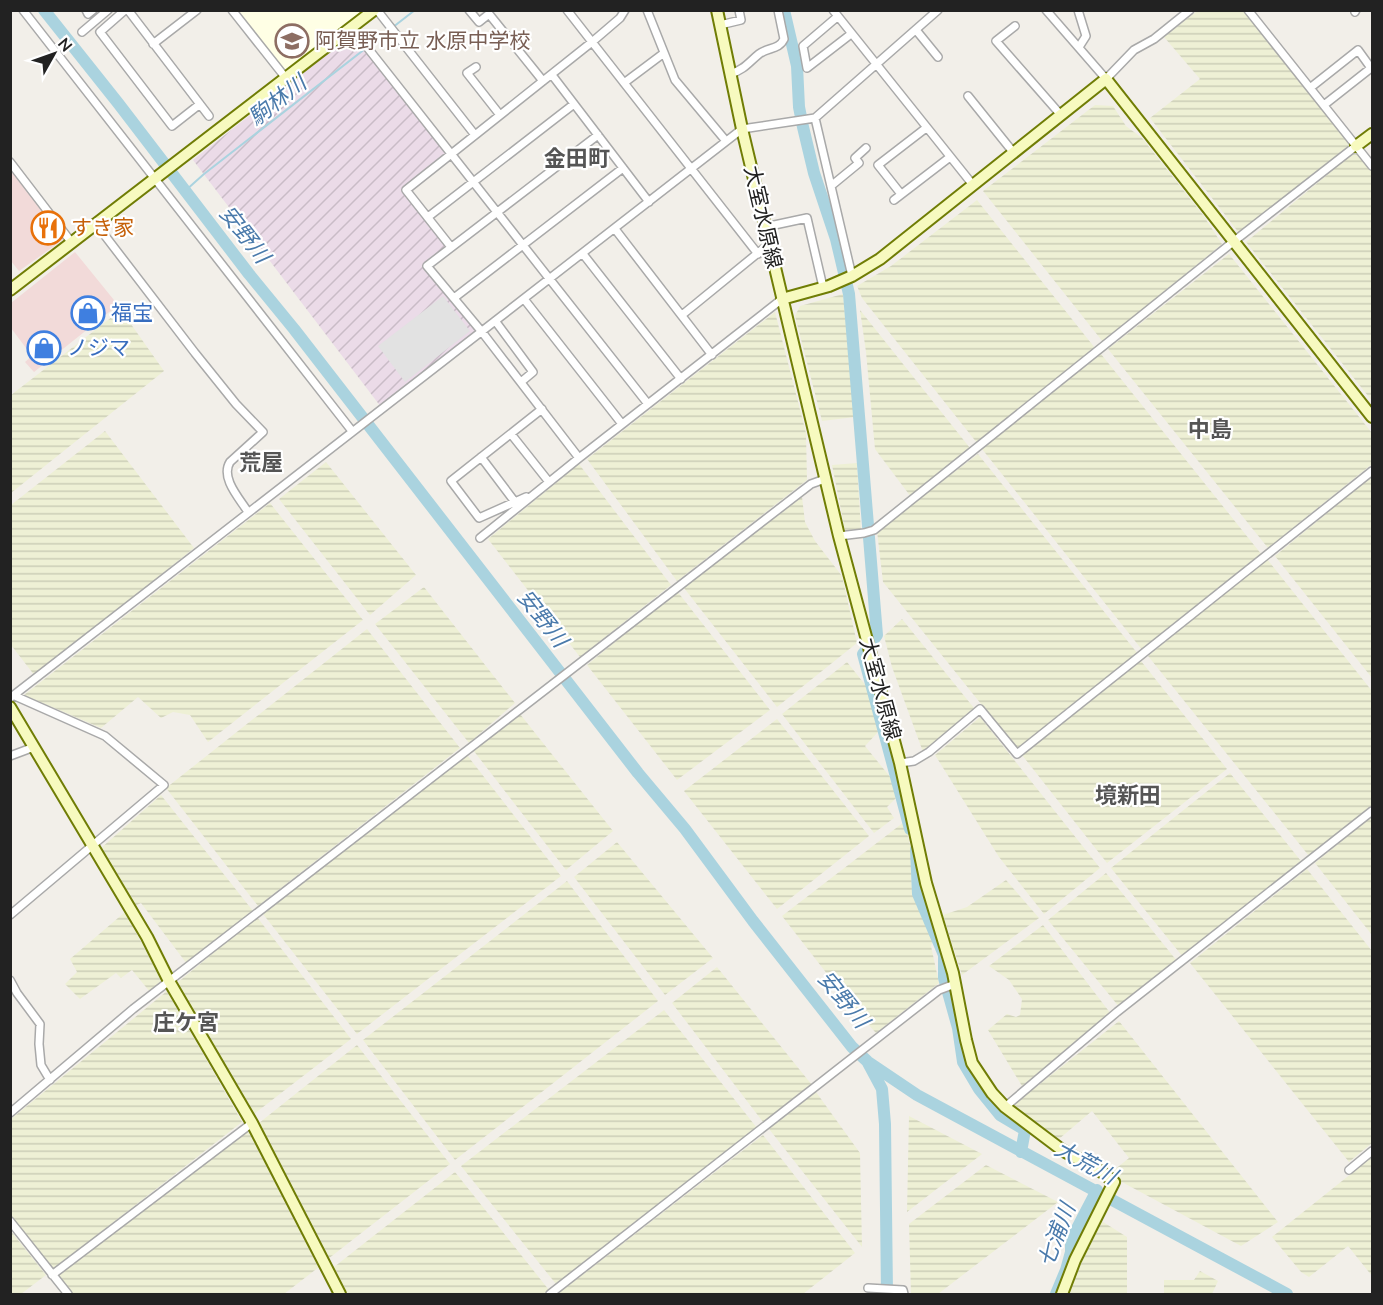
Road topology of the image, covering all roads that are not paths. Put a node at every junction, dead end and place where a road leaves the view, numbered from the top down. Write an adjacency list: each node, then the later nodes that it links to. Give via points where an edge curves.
1 (23, 10): 65 (street)
2 (86, 10): 3 (street, via 88,14)
3 (93, 10)
4 (108, 10): 26 (street)
5 (126, 10): 29 (street); 43 (street, via 100,32 172,126)
6 (197, 10): 29 (street)
7 (232, 10): 37 (street)
8 (376, 10): 24 (main road); 53 (street)
9 (469, 10): 39 (street, via 478,22 489,14)
10 (567, 10): 28 (street)
11 (625, 10): 28 (street)
12 (647, 10): 31 (street)
13 (717, 10): 22 (main road, 大室水原線)
14 (739, 10): 22 (street, via 741,20)
15 (778, 10): 35 (street, via 783,43 761,52 746,67)
16 (938, 10): 25 (street)
17 (1046, 10): 30 (street)
18 (1078, 10): 30 (street, via 1086,36)
19 (1190, 10): 38 (street, via 1134,50)
20 (1248, 10): 41 (street)
21 (835, 14): 27 (street); 27 (street, via 803,46 807,68)
22 (720, 25): 35 (main road, 大室水原線)
23 (1015, 26): 46 (street, via 996,40)
24 (352, 28): 37 (main road); 59 (street)
25 (916, 30): 32 (street); 33 (street)
26 (82, 32)
27 (851, 34): 33 (street)
28 (592, 42): 36 (street); 40 (street)
29 (153, 44): 43 (street)
30 (1079, 47): 38 (street)
31 (664, 53): 40 (street); 55 (street, via 675,80)
32 (938, 57)
33 (875, 65): 49 (street); 50 (street)
34 (476, 66): 47 (street, via 467,72)
35 (730, 74): 51 (main road, 大室水原線)
36 (552, 75): 39 (street); 44 (street)
37 (285, 77): 65 (main road)
38 (1106, 79): 46 (main road); 78 (main road)
39 (543, 81): 47 (street)
40 (624, 83): 64 (street)
41 (1310, 88): 45 (street); 45 (street, via 1358,50 1371,68)
42 (968, 96): 58 (street)
43 (200, 104): 48 (street)
44 (574, 104): 54 (street); 66 (street)
45 (1324, 105): 56 (street)
46 (1060, 114): 58 (main road)
47 (500, 115): 53 (street)
48 (209, 116)
49 (815, 118): 51 (street); 68 (street)
50 (926, 128): 60 (street); 69 (street, via 878,165)
51 (742, 129): 55 (street); 75 (main road, 大室水原線)
52 (1372, 134): 56 (main road)
53 (475, 135): 59 (street)
54 (598, 135): 63 (street); 72 (street)
55 (726, 141): 64 (street)
56 (1356, 146): 62 (street); 78 (street)
57 (866, 148): 68 (street, via 855,158 859,163)
58 (1014, 152): 67 (main road)
59 (451, 154): 66 (street); 73 (street, via 406,190)
60 (950, 157): 67 (street); 69 (street)
61 (10, 162): 77 (street)
62 (1372, 166)
63 (623, 168): 71 (street); 80 (street)
64 (691, 169): 71 (street); 83 (street)
65 (154, 178): 74 (main road); 101 (street)
66 (473, 182): 72 (street); 73 (street)
67 (973, 185): 84 (main road, via 880,259)
68 (831, 186): 84 (street)
69 (902, 194): 70 (street)
70 (894, 200)
71 (649, 202): 76 (street)
72 (498, 213): 80 (street); 81 (street)
73 (428, 217): 81 (street)
74 (96, 224): 77 (main road); 110 (street, via 195,353 263,432 227,467 231,487)
75 (765, 227): 79 (main road, 大室水原線); 86 (street, via 807,218)
76 (615, 229): 82 (street); 91 (street)
77 (72, 243): 87 (main road)
78 (1233, 243): 99 (main road); 111 (street, via 874,530)
79 (769, 244): 83 (street); 90 (main road, 大室水原線)
80 (523, 245): 85 (street); 88 (street)
81 (451, 247): 88 (street, via 427,266)
82 (582, 254): 85 (street); 95 (street)
83 (758, 254): 91 (street)
84 (852, 276): 86 (main road)
85 (550, 279): 89 (street); 97 (street)
86 (823, 287): 90 (main road)
87 (10, 290)
88 (454, 298): 93 (street)
89 (524, 299): 92 (street); 100 (street)
90 (782, 299): 94 (street); 106 (main road, 大室水原線)
91 (682, 315): 94 (street)
92 (496, 322): 93 (street); 96 (street, via 533,372)
93 (482, 332): 96 (street); 101 (street)
94 (712, 354): 95 (street)
95 (681, 379): 97 (street)
96 (521, 382): 98 (street)
97 (648, 404): 100 (street)
98 (542, 409): 102 (street); 104 (street)
99 (1372, 417)
100 (622, 424): 104 (street)
101 (353, 430): 110 (street)
102 (511, 434): 103 (street); 107 (street)
103 (481, 458): 109 (street); 109 (street, via 451,481 465,500 479,518)
104 (579, 458): 107 (street)
105 (1372, 471): 117 (street, via 1017,754 980,710 929,752 914,761)
106 (825, 479): 111 (main road, 大室水原線); 122 (street, via 811,484)
107 (549, 482): 108 (street)
108 (535, 493): 109 (street); 112 (street)
109 (515, 502)
110 (248, 512): 113 (street)
111 (838, 536): 117 (main road, 大室水原線)
112 (480, 538)
113 (13, 697): 119 (street, via 105,736 165,785)
114 (10, 706): 115 (main road)
115 (34, 747): 116 (street); 119 (main road)
116 (10, 756)
117 (900, 763): 123 (main road, 大室水原線)
118 (1372, 811): 125 (street, via 1118,1012)
119 (93, 847): 120 (street); 122 (main road)
120 (10, 915)
121 (10, 980): 124 (street, via 40,1024 41,1065)
122 (169, 981): 124 (street); 127 (main road)
123 (953, 984): 125 (main road, 大室水原線, via 972,1063); 136 (street, via 870,1043)
124 (50, 1080): 126 (street)
125 (1005, 1107): 137 (main road, 大室水原線, via 1062,1150 1114,1182)
126 (10, 1113)
127 (252, 1123): 131 (street); 135 (main road)
128 (1372, 1151): 129 (street)
129 (1348, 1170)
130 (10, 1221): 131 (street)
131 (52, 1275): 134 (street)
132 (871, 1288): 133 (street)
133 (901, 1292)
134 (68, 1294)
135 (340, 1294)
136 (550, 1294)
137 (1062, 1294)

